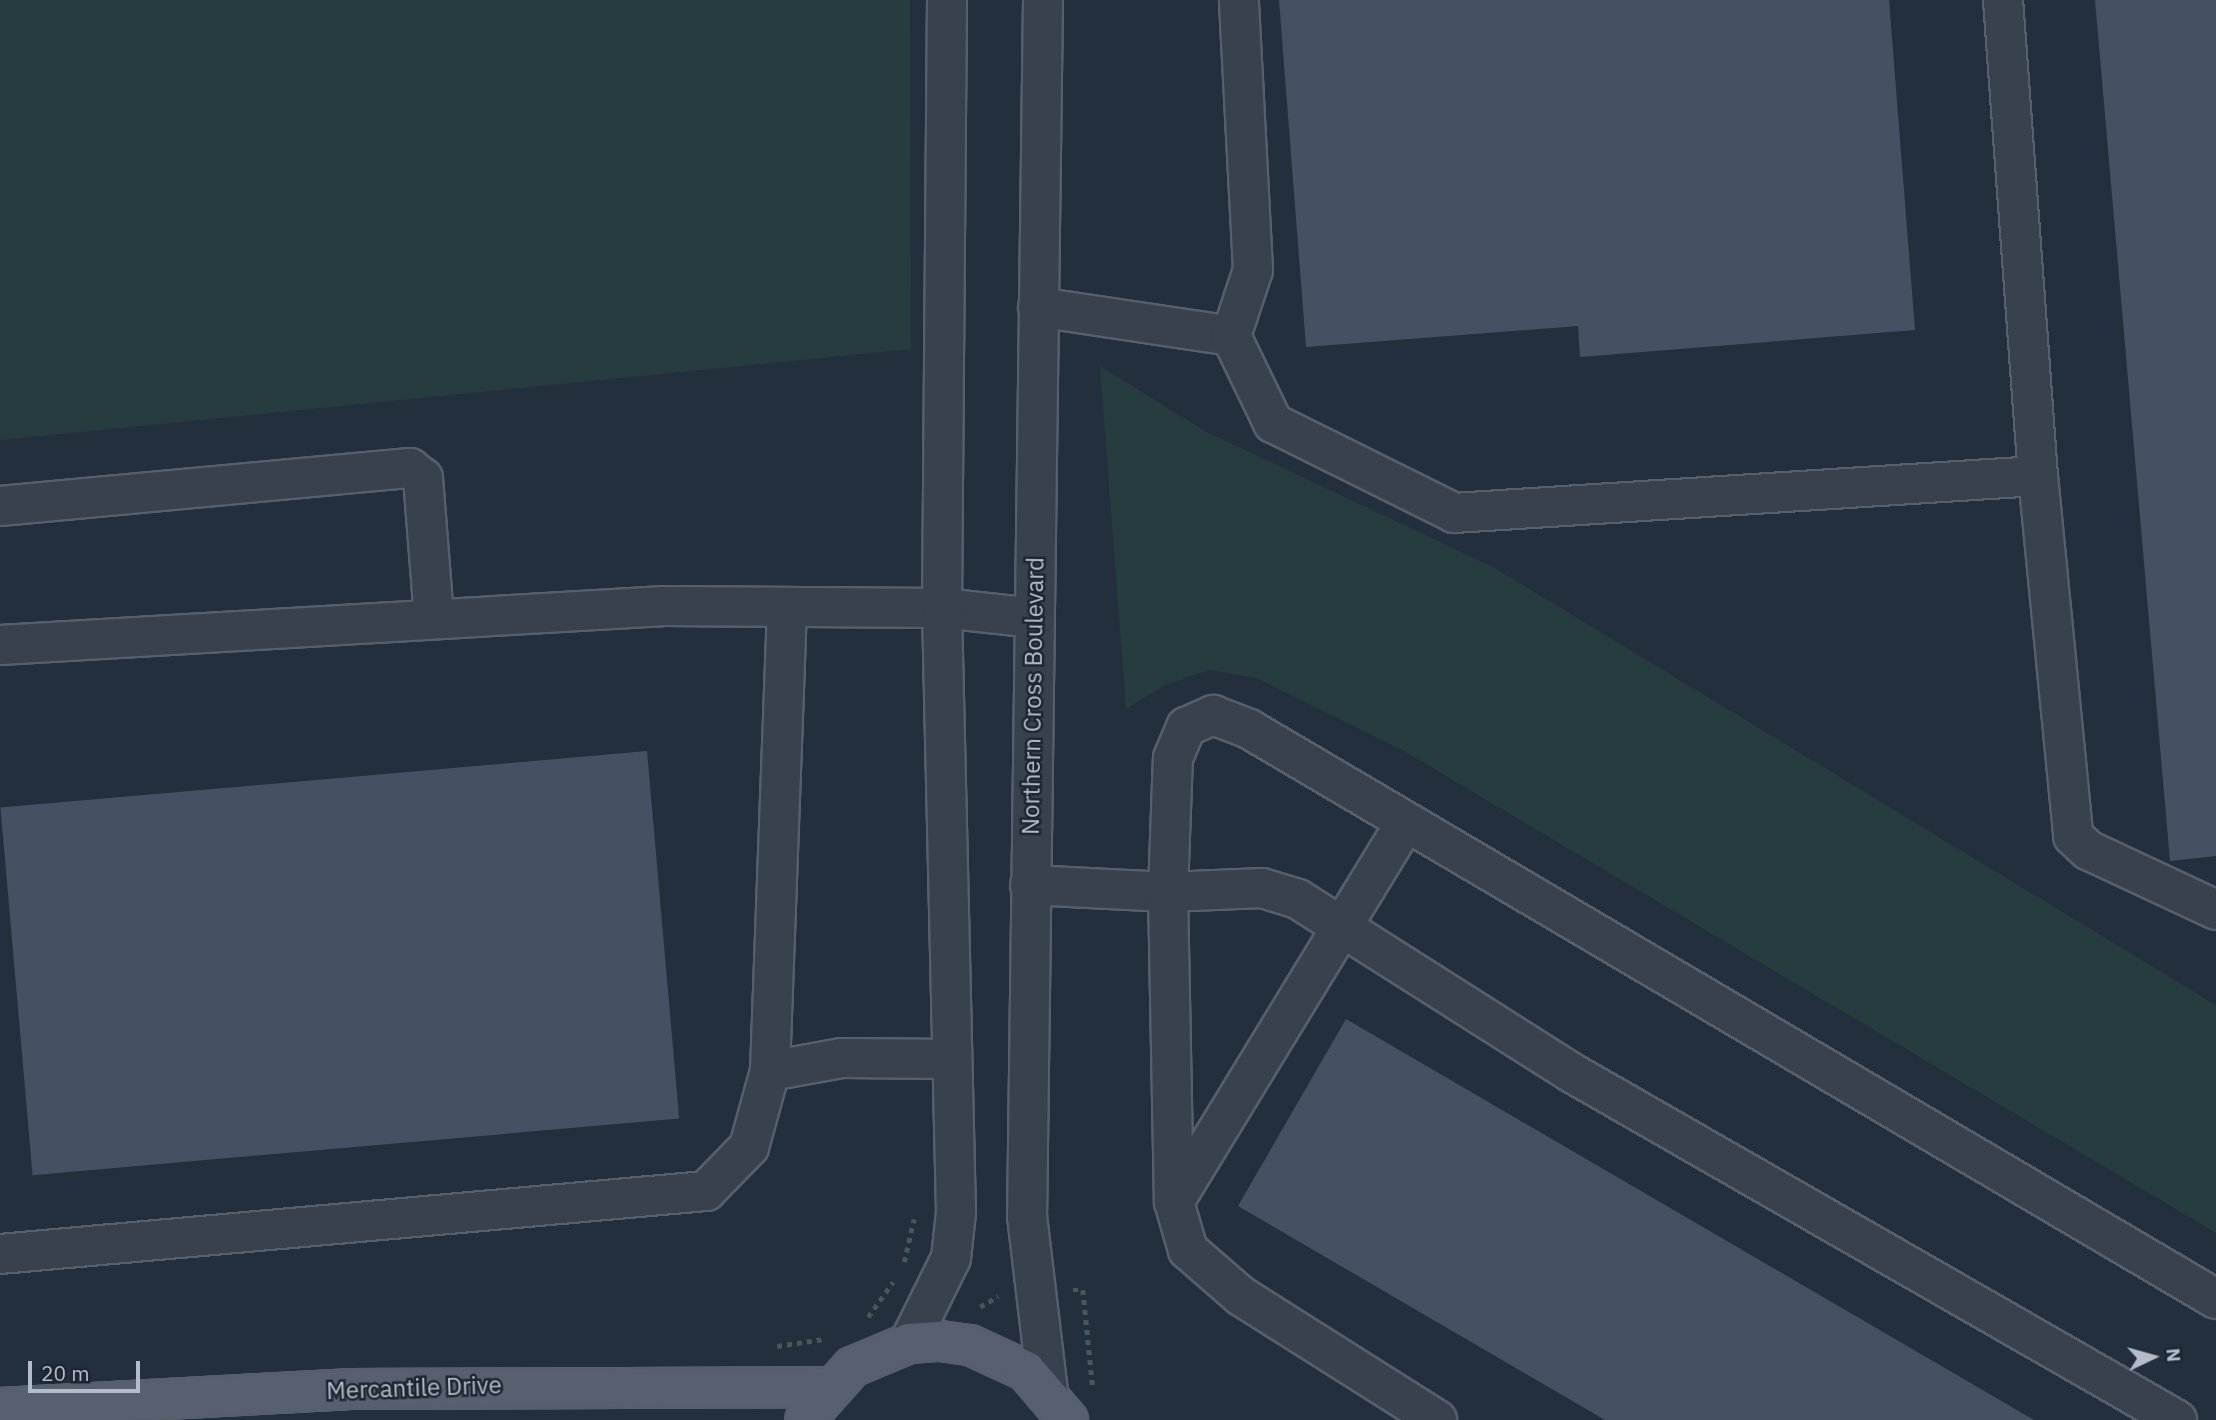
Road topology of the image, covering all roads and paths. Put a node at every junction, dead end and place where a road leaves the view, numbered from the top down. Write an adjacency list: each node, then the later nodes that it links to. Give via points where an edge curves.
1 (947, 0): 10 (street)
2 (1043, 0): 5 (street, Northern Cross Boulevard)
3 (1238, 0): 6 (street, via 1253,270)
4 (2003, 0): 7 (street)
5 (1038, 307): 6 (street); 11 (street, Northern Cross Boulevard)
6 (1231, 337): 7 (street, via 1273,423 1454,513)
7 (2038, 476): 17 (street, via 2073,836 2088,850)
8 (0, 506): 12 (street, via 410,468 423,478)
9 (786, 607): 10 (street); 12 (street, via 665,606); 20 (street)
10 (942, 608): 11 (street); 19 (street)
11 (1034, 618): 15 (street, Northern Cross Boulevard)
12 (435, 619): 13 (street)
13 (0, 645)
14 (1405, 824): 16 (street, via 1249,729 1213,715 1186,727 1173,758); 18 (street); 26 (street)
15 (1030, 885): 16 (street); 33 (street, Northern Cross Boulevard, via 1027,1216)
16 (1168, 892): 18 (street, via 1262,888 1298,900); 21 (street)
17 (2216, 910)
18 (1343, 928): 21 (street); 37 (street, via 1572,1073)
19 (952, 1059): 20 (street, via 842,1058); 30 (street, via 951,1258)
20 (770, 1071): 23 (street, via 749,1147 706,1191)
21 (1174, 1202): 36 (street, via 1188,1250 1241,1296)
22 (916, 1211): 28 (path, via 902,1268)
23 (0, 1254)
24 (1083, 1290): 33 (path)
25 (1011, 1292): 27 (path)
26 (2216, 1300)
27 (972, 1307)
28 (863, 1324)
29 (835, 1338): 31 (path)
30 (909, 1343): 32 (main road, via 852,1367); 33 (main road, via 970,1345 1026,1371)
31 (773, 1346)
32 (829, 1387): 34 (main road, Mercantile Drive, via 347,1389); 35 (main road)
33 (1071, 1403)
34 (0, 1408)
35 (805, 1420)
36 (1437, 1420)
37 (2178, 1420)

